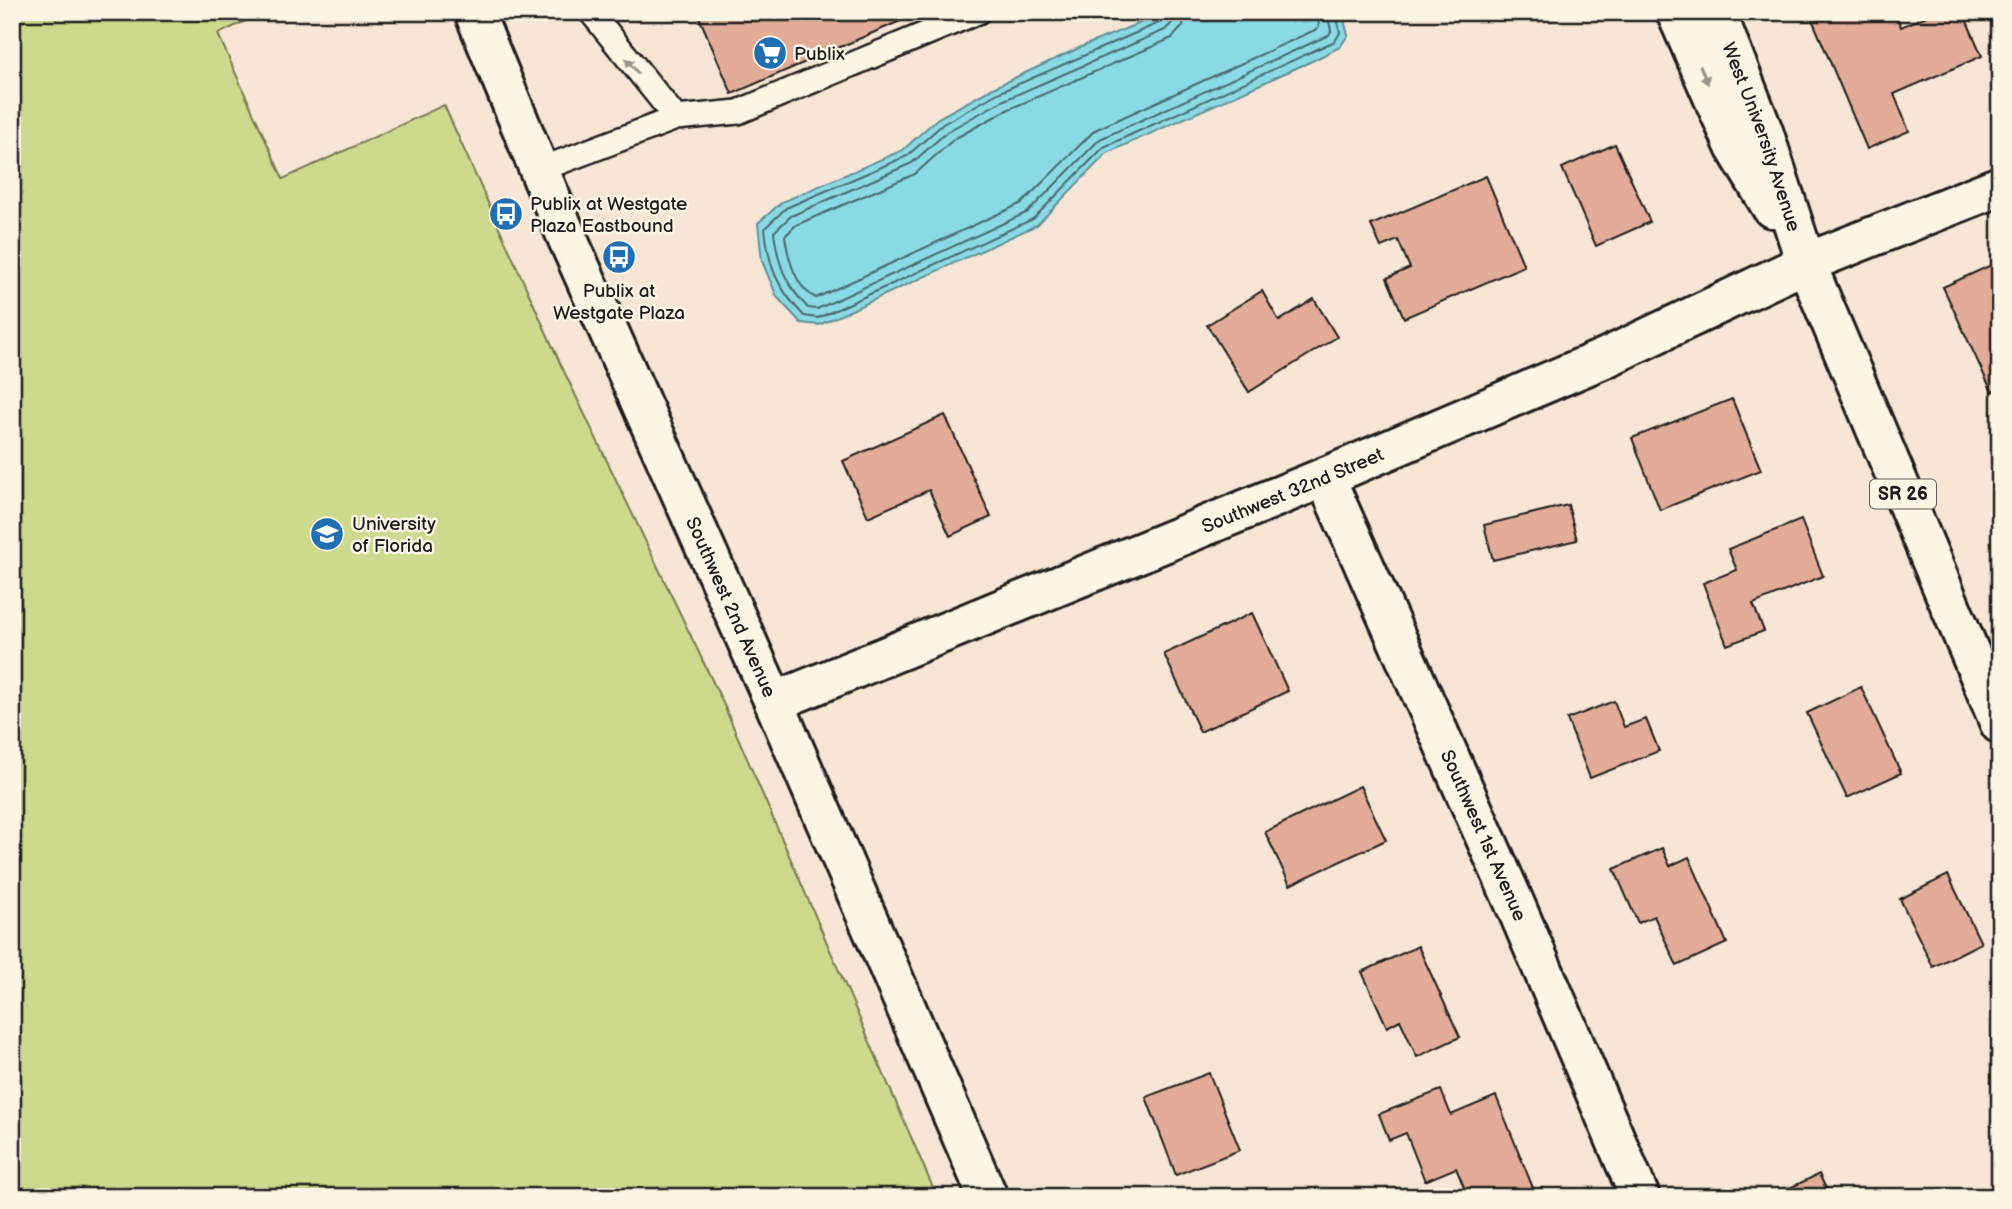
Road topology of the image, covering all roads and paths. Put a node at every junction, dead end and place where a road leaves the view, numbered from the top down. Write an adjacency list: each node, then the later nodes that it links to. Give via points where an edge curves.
1 (591, 12): 6 (lane, one-way to 1)
2 (978, 12): 6 (lane, via 738,112)
3 (1676, 12): 9 (main road, West University Avenue / SR 26, one-way to 9, via 1735,147)
4 (1716, 12): 9 (main road, West University Avenue / SR 26, via 1763,131)
5 (473, 14): 7 (main road, Southwest 2nd Avenue)
6 (676, 118): 7 (lane)
7 (539, 170): 11 (main road, Southwest 2nd Avenue)
8 (2000, 186): 9 (main road, Southwest 32nd Street)
9 (1806, 263): 10 (main road, Southwest 32nd Street, via 1607,358); 12 (main road, West University Avenue / SR 26)
10 (1325, 477): 11 (main road, Southwest 32nd Street); 14 (main road, Southwest 1st Avenue)
11 (774, 702): 13 (main road, Southwest 2nd Avenue)
12 (2000, 724)
13 (988, 1197)
14 (1640, 1197)

